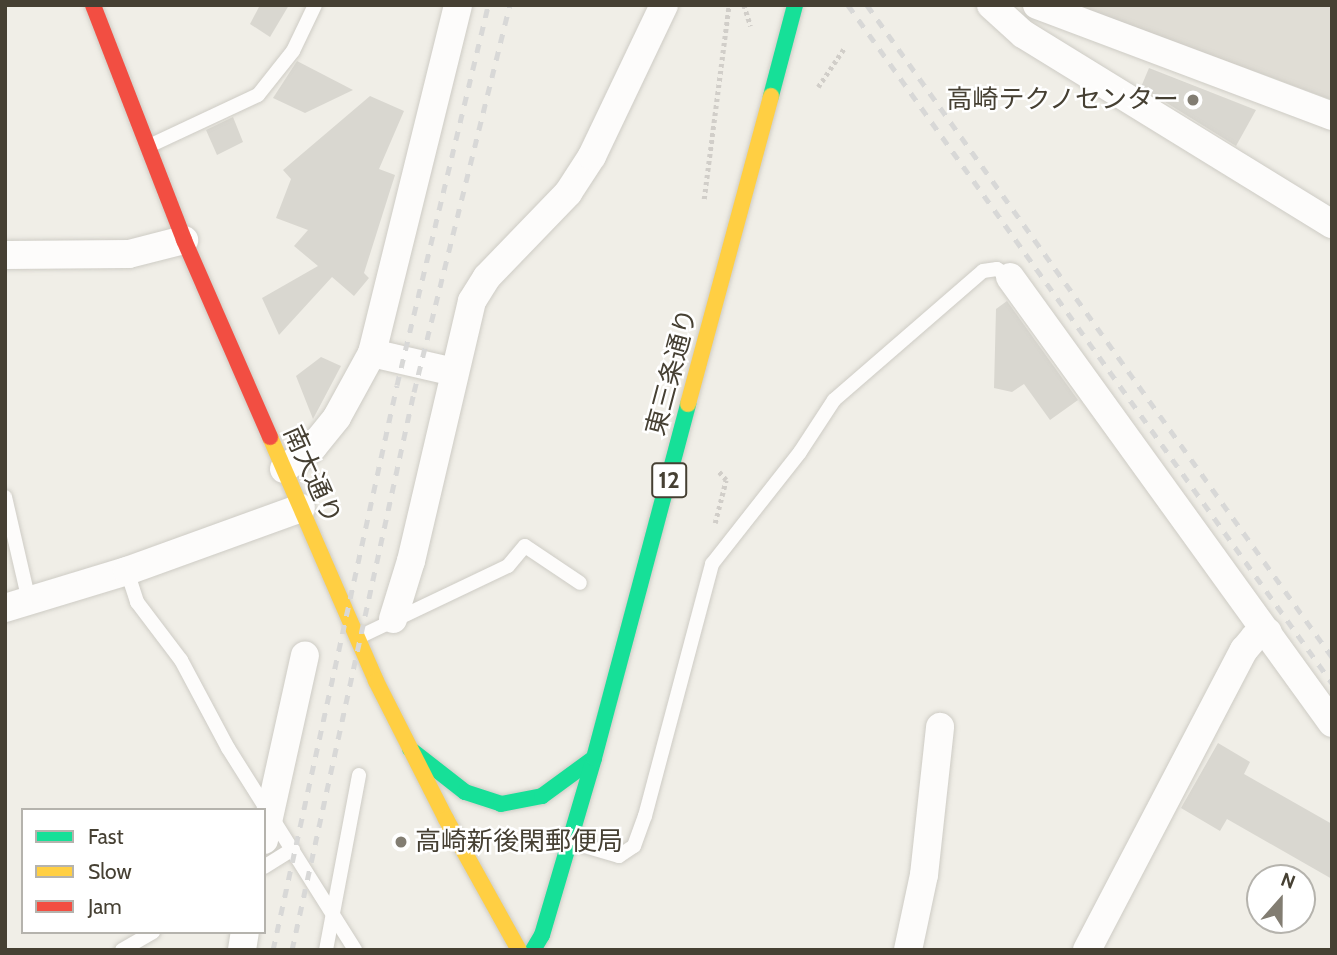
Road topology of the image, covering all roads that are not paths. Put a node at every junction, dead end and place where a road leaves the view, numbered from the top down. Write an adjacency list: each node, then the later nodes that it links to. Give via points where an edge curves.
1 (93, 5): 9 (main road, 南大通り)
2 (315, 5): 9 (lane, via 293,51 258,94)
3 (458, 5): 14 (street)
4 (664, 5): 15 (street, via 592,156 568,193 487,276 472,301)
5 (991, 5): 10 (street, via 1023,34)
6 (1037, 5): 8 (street)
7 (795, 6): 29 (main road, 東三条通り / 12)
8 (1332, 116)
9 (148, 147): 11 (main road, 南大通り)
10 (1332, 224)
11 (184, 240): 12 (street, via 130,254); 16 (main road, 南大通り)
12 (5, 254)
13 (1010, 276): 23 (street); 33 (lane, via 997,269 983,271 834,400 800,452 712,564 634,846 619,856)
14 (372, 353): 15 (street); 16 (street, via 337,416 313,447)
15 (454, 372): 22 (street, via 408,573)
16 (284, 470): 18 (main road, 南大通り)
17 (5, 497): 21 (lane)
18 (301, 508): 19 (street); 24 (main road, 南大通り)
19 (127, 571): 21 (street); 31 (lane, via 138,602 181,660 228,748)
20 (580, 583): 22 (lane, via 525,546 508,566)
21 (17, 604)
22 (393, 619): 24 (lane)
23 (1268, 632): 26 (street); 44 (street, via 1254,638 1244,650)
24 (358, 638): 28 (main road, 南大通り)
25 (305, 655): 31 (street)
26 (1332, 723)
27 (940, 727): 43 (street, via 924,875)
28 (410, 749): 29 (main road, via 465,792 501,804 542,796); 41 (main road, 南大通り)
29 (594, 758): 33 (main road, 東三条通り / 12)
30 (359, 775): 36 (lane)
31 (271, 811): 32 (street); 34 (lane)
32 (266, 832)
33 (570, 841): 42 (main road, 東三条通り / 12, via 542,935)
34 (293, 849): 35 (lane); 36 (lane)
35 (266, 866)
36 (333, 913): 39 (lane); 40 (lane)
37 (150, 934): 38 (lane)
38 (122, 950)
39 (326, 950)
40 (355, 950)
41 (519, 950)
42 (533, 950)
43 (908, 950)
44 (1087, 950)

